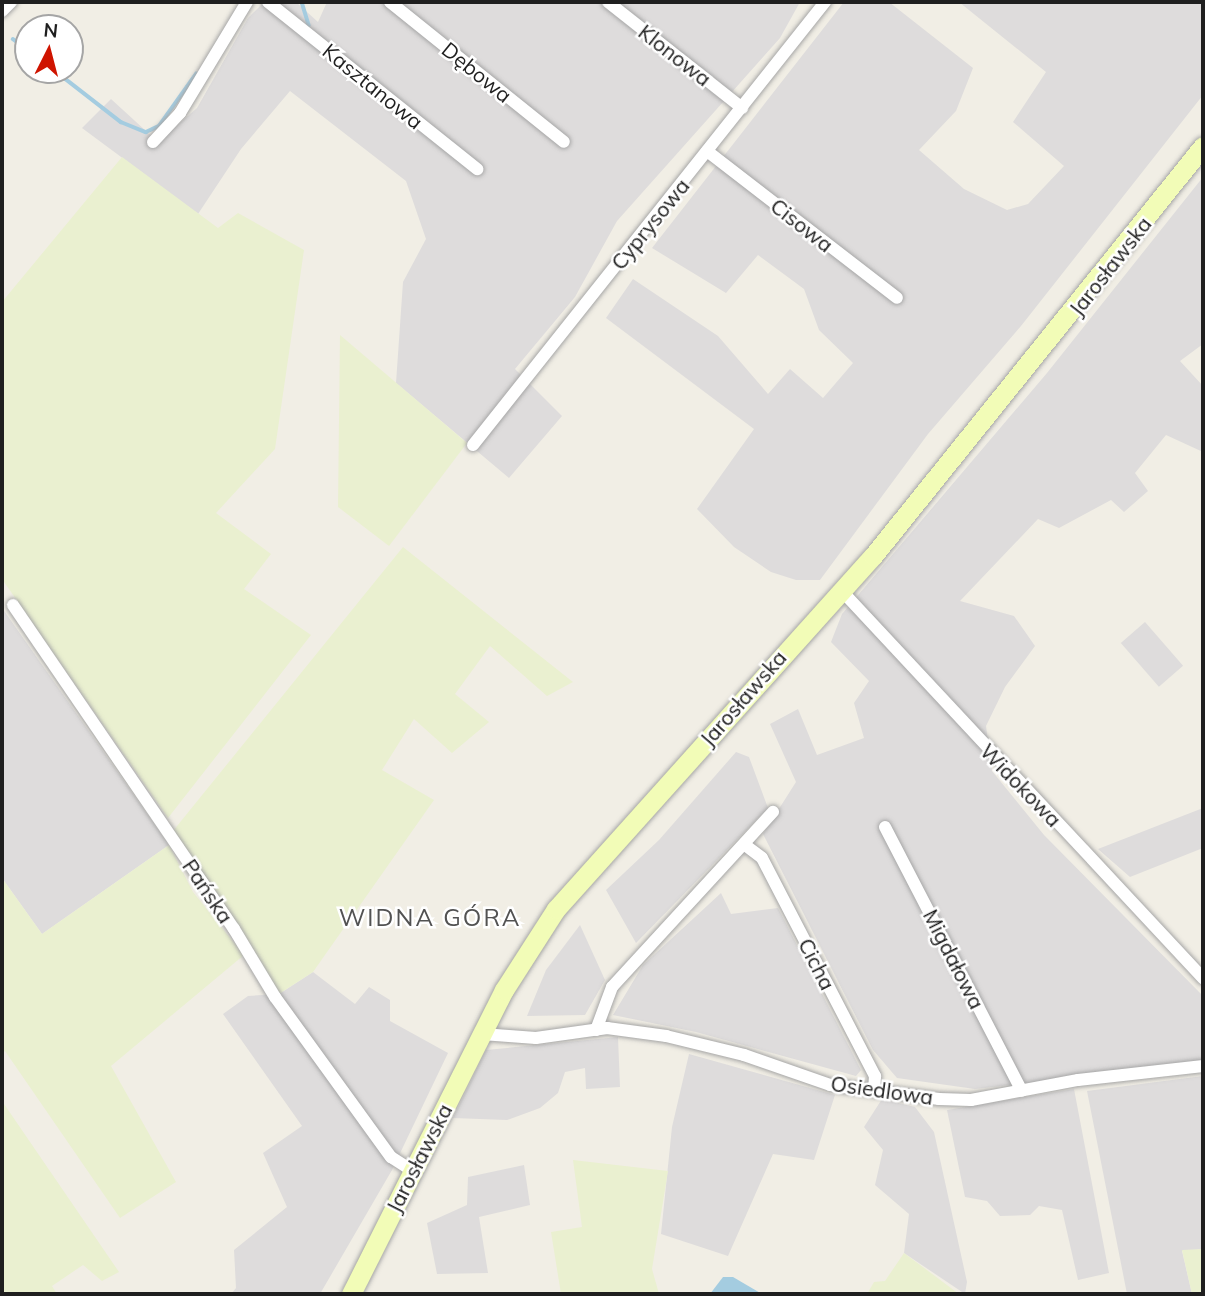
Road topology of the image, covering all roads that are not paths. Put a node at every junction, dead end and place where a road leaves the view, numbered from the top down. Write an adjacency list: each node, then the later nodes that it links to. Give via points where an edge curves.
1 (11, 2): 7 (street)
2 (247, 2): 9 (street, via 180,113)
3 (268, 2): 13 (street, Kasztanowa)
4 (390, 2): 10 (street, Dębowa)
5 (608, 2): 8 (street, Klonowa)
6 (823, 3): 8 (street, Cyprysowa)
7 (2, 11)
8 (742, 108): 12 (street, Cyprysowa)
9 (153, 142)
10 (564, 142)
11 (1203, 146): 16 (main road, Jarosławska, via 975,435)
12 (707, 151): 14 (street, Cisowa); 15 (street, Cyprysowa)
13 (477, 169)
14 (897, 298)
15 (473, 445)
16 (841, 590): 21 (street, Widokowa); 23 (main road, Jarosławska, via 556,909)
17 (13, 605): 27 (street, Pańska, via 234,929 275,997 391,1157)
18 (774, 812): 20 (street)
19 (885, 827): 26 (street, Migdałowa)
20 (745, 845): 22 (street, via 612,987); 25 (street, Cicha, via 762,858 875,1076)
21 (1203, 978)
22 (596, 1030): 23 (street, Osiedlowa, via 536,1038); 25 (street, Osiedlowa, via 666,1036 744,1055 830,1085)
23 (482, 1034): 27 (main road, Jarosławska)
24 (1203, 1066): 26 (street, Osiedlowa)
25 (874, 1091): 26 (street, Osiedlowa, via 971,1100)
26 (1022, 1091)
27 (411, 1170): 28 (main road, Jarosławska)
28 (351, 1294)

